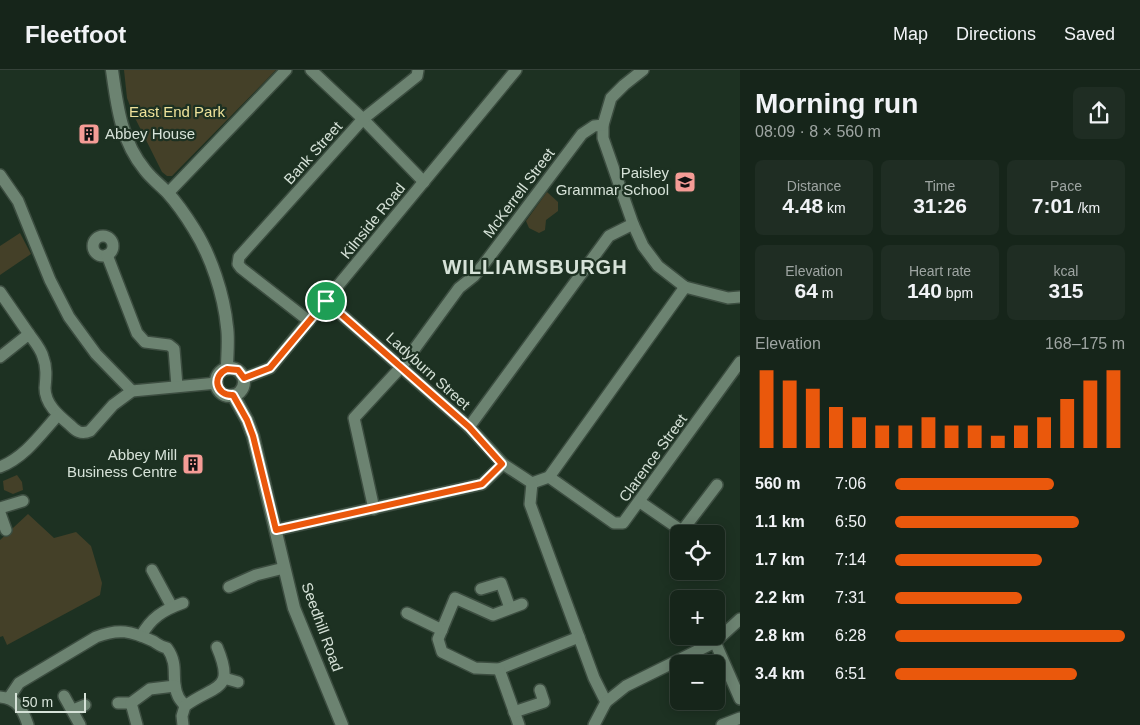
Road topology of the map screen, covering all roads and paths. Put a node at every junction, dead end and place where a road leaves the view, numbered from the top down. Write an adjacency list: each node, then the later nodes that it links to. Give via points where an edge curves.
1 (112, 70): 11 (street, via 122,129 145,170)
2 (286, 70): 11 (street)
3 (311, 70): 7 (street)
4 (418, 70): 7 (street, Bank Street, via 417,76)
5 (516, 70): 10 (street, Kilnside Road)
6 (643, 70): 8 (street, via 611,98)
7 (363, 119): 10 (street); 18 (street, Bank Street, via 239,257 241,268)
8 (602, 125): 12 (street, via 603,138); 22 (street, McKerrell Street, via 582,134 484,264 459,288)
9 (0, 175): 27 (street, via 18,201 50,280 69,317 96,354)
10 (424, 182): 17 (street, Kilnside Road)
11 (168, 193): 23 (street, via 195,231 215,275 227,328)
12 (633, 224): 14 (street, via 643,246 658,266); 30 (street, via 609,236)
13 (107, 255): 26 (street, via 137,333 145,342 169,345 174,349)
14 (686, 287): 16 (street, via 728,298); 33 (street)
15 (0, 292): 19 (street)
16 (740, 297)
17 (326, 301): 18 (street, Kilnside Road); 22 (street, Ladyburn Street)
18 (308, 321): 24 (street, Kilnside Road, via 270,368)
19 (29, 334): 20 (street); 29 (street, via 43,356 48,403)
20 (0, 357)
21 (740, 362): 37 (street, Clarence Street)
22 (402, 366): 30 (street, Ladyburn Street); 39 (street, McKerrell Street, via 354,418)
23 (227, 369): 24 (street, via 238,370); 25 (street, via 220,373)
24 (244, 378): 28 (street, via 242,390)
25 (217, 383): 26 (street); 28 (street, via 226,395)
26 (177, 386): 27 (street)
27 (132, 391): 29 (street, via 85,433 77,432)
28 (233, 395): 42 (street, Seedhill Road, via 253,436)
29 (58, 415): 32 (street, via 24,453)
30 (469, 427): 31 (street, Ladyburn Street)
31 (502, 464): 34 (street, Ladyburn Street); 39 (street, via 482,484)
32 (0, 467)
33 (548, 477): 34 (street); 37 (street, Clarence Street, via 614,523 623,523)
34 (532, 483): 54 (street, via 530,504)
35 (717, 485): 37 (street, via 682,531)
36 (23, 501): 38 (street)
37 (640, 502)
38 (0, 508)
39 (374, 509): 42 (street)
40 (0, 513): 41 (street)
41 (6, 530)
42 (276, 530): 43 (street, Seedhill Road)
43 (284, 568): 45 (street, via 256,575); 78 (street, Seedhill Road, via 294,608)
44 (152, 570): 53 (street, via 177,605 149,622)
45 (229, 587)
46 (481, 589): 48 (street, via 501,583)
47 (522, 604): 48 (street)
48 (510, 608): 51 (street, via 493,615 455,598)
49 (407, 613): 51 (street)
50 (740, 620): 52 (street)
51 (442, 630): 58 (street, via 438,639 442,652 475,668)
52 (725, 633)
53 (141, 636): 61 (street, via 166,648 171,654); 64 (street, via 121,631 96,637 19,683)
54 (579, 637): 58 (street); 66 (street)
55 (708, 645): 66 (street, via 626,686)
56 (715, 645): 65 (street)
57 (217, 647): 59 (street, via 223,662)
58 (499, 669): 72 (street)
59 (224, 678): 60 (street); 70 (street, via 220,686)
60 (238, 682)
61 (175, 686): 68 (street, via 150,689); 70 (street)
62 (540, 690): 72 (street, via 544,702)
63 (64, 696): 71 (street)
64 (4, 698): 74 (street, via 15,702)
65 (740, 699)
66 (606, 702): 80 (street)
67 (118, 703): 68 (street)
68 (131, 703): 76 (street)
69 (85, 705): 71 (street)
70 (185, 706): 77 (street)
71 (73, 710): 75 (street)
72 (514, 712): 79 (street)
73 (740, 718): 81 (street)
74 (28, 725)
75 (80, 725)
76 (136, 725)
77 (183, 725)
78 (342, 725)
79 (519, 725)
80 (594, 725)
81 (722, 725)

